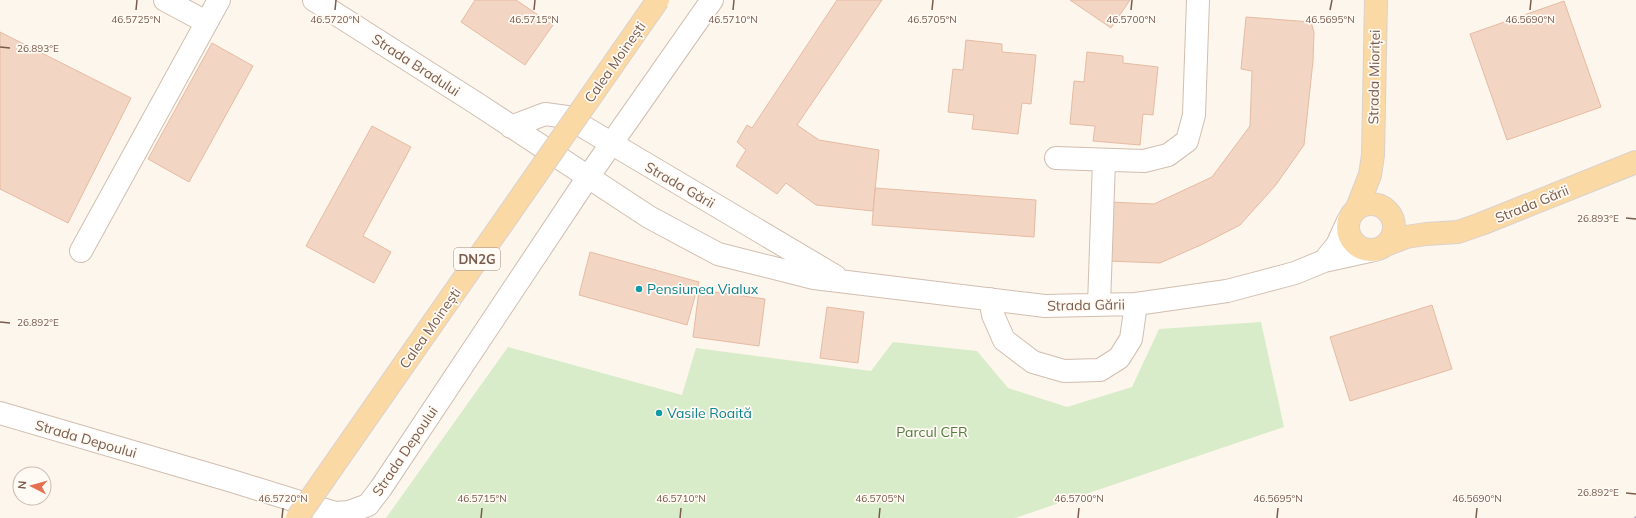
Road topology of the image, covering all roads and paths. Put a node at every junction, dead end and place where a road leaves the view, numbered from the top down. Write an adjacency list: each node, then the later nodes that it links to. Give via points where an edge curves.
1 (165, 0): 8 (street)
2 (219, 0): 8 (street)
3 (314, 0): 9 (street, Strada Bradului)
4 (658, 0): 27 (main road, Calea Moinești / DN2G, bridge)
5 (712, 0): 10 (street, Strada Depoului)
6 (1198, 0): 13 (street, via 1194,115 1187,141 1168,155 1144,161)
7 (1376, 0): 11 (main road, Strada Mioriței)
8 (206, 22): 20 (street)
9 (504, 122): 10 (street, Strada Gării, via 545,114 567,117); 15 (street, Strada Gării)
10 (611, 144): 15 (street, Strada Depoului); 22 (street, Strada Gării)
11 (1373, 155): 16 (main road, Strada Mioriței, via 1378,190); 17 (main road, Strada Mioriței, via 1370,175)
12 (1056, 158): 13 (street)
13 (1104, 161): 25 (street)
14 (1636, 162): 18 (main road, Strada Gării, via 1458,232)
15 (588, 177): 22 (street, Strada Gării, via 649,217 718,254 814,278); 26 (street, Strada Depoului, via 381,488 368,504 349,512 335,513)
16 (1389, 213): 17 (main road, via 1380,205 1372,203 1364,204); 18 (main road, Strada Gării, via 1408,228); 19 (main road, Strada Mioriței, via 1394,231)
17 (1353, 215): 19 (main road, via 1348,233 1354,244 1360,248); 21 (street, Strada Gării, via 1337,245)
18 (1426, 234): 19 (main road, Strada Gării, via 1406,237)
19 (1381, 247): 21 (street, Strada Gării)
20 (81, 251)
21 (1324, 261): 24 (street, Strada Gării, via 1295,273 1227,291)
22 (844, 282): 23 (street, Strada Gării)
23 (990, 299): 24 (street, via 993,315 1004,340 1033,362 1064,371 1100,370 1119,358 1131,339); 25 (street, Strada Gării, via 1045,306)
24 (1136, 304): 25 (street, Strada Gării)
25 (1099, 305)
26 (0, 413)
27 (297, 518)

